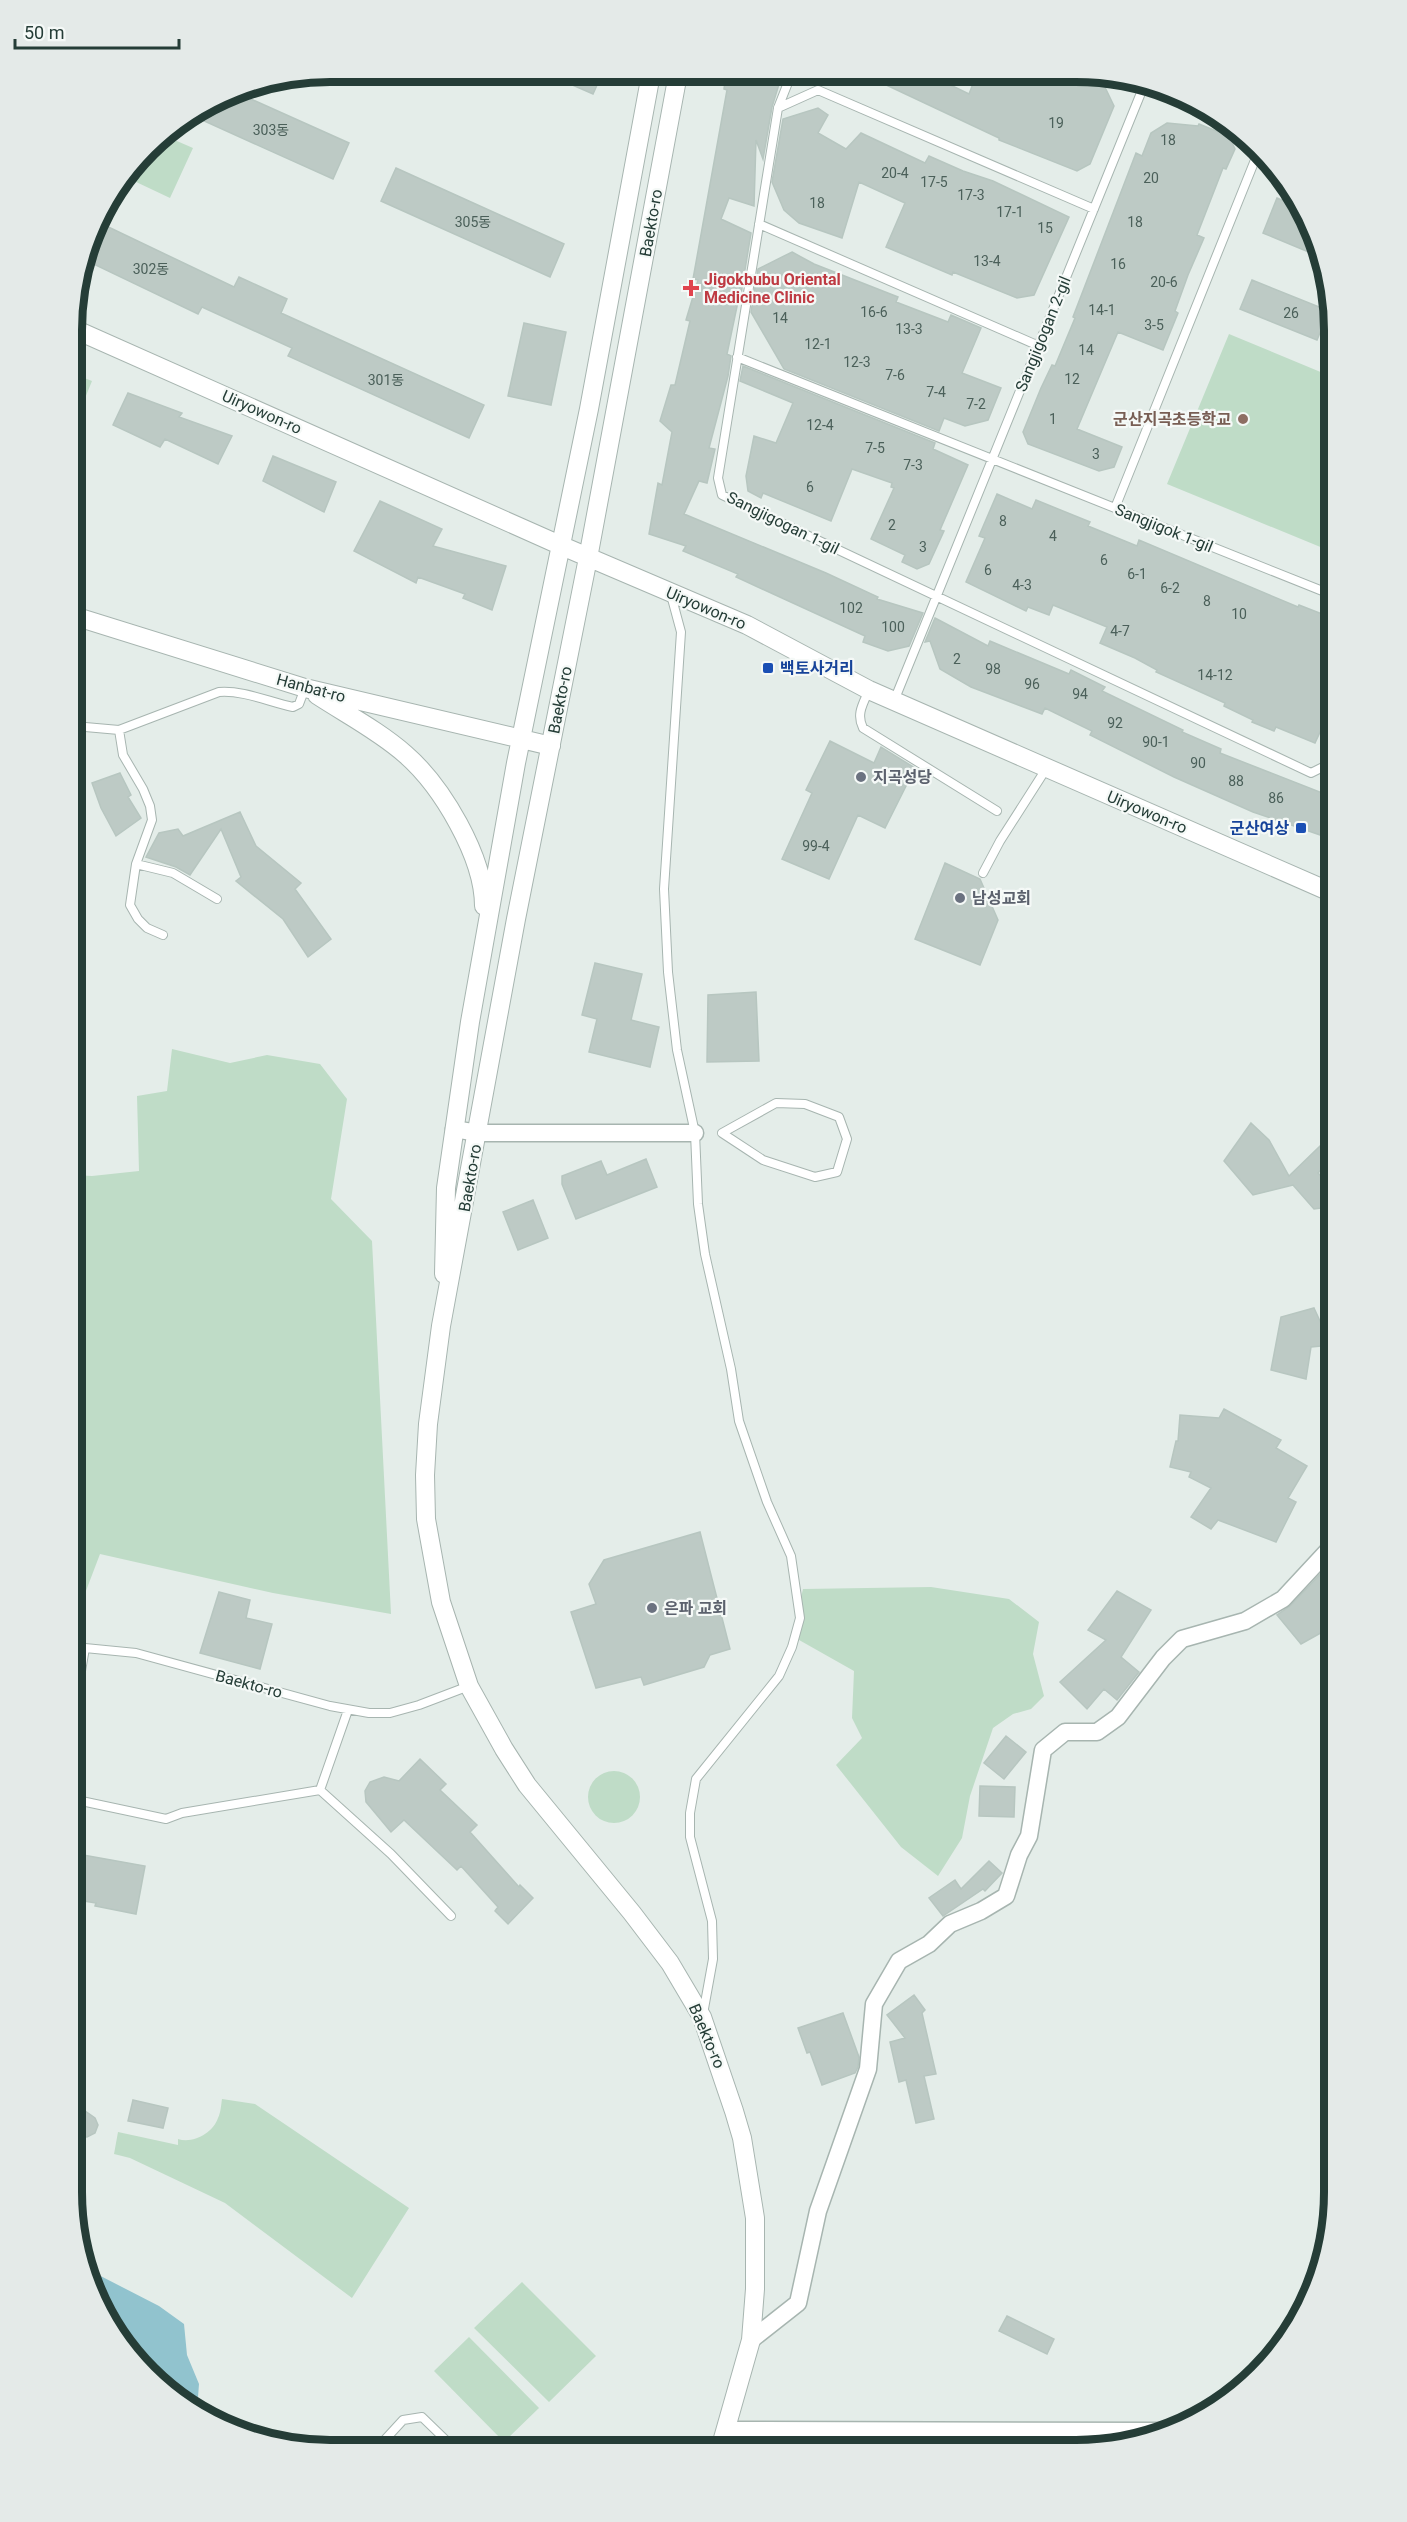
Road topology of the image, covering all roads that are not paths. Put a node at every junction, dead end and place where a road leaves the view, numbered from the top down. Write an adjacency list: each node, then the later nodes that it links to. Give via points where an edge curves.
1 (649, 82): 14 (street, Baekto-ro)
2 (677, 82): 15 (street, Baekto-ro)
3 (788, 82): 5 (lane, Sangjigogan 1-gil)
4 (1143, 92): 7 (lane, Sangjigogan 2-gil)
5 (778, 108): 7 (lane, via 818,90); 8 (lane, Sangjigogan 1-gil)
6 (1255, 159): 13 (lane)
7 (1094, 209): 10 (lane, Sangjigogan 2-gil)
8 (759, 224): 10 (lane); 11 (lane, Sangjigogan 1-gil)
9 (82, 332): 14 (street, Uiryowon-ro)
10 (1039, 345): 12 (lane, Sangjigogan 2-gil)
11 (737, 357): 12 (lane); 18 (lane, Sangjigogan 1-gil, via 718,478 722,495)
12 (993, 459): 13 (lane, Sangjigok 1-gil); 18 (lane, Sangjigogan 2-gil)
13 (1115, 508): 17 (lane, Sangjigok 1-gil)
14 (562, 546): 15 (street, Uiryowon-ro); 25 (street, Baekto-ro)
15 (588, 558): 16 (street, Uiryowon-ro); 26 (street, Baekto-ro)
16 (671, 592): 21 (street, Uiryowon-ro, via 747,625); 37 (lane, via 681,632 665,900 668,972 677,1050)
17 (1324, 592)
18 (937, 596): 22 (lane, Sangjigogan 2-gil); 27 (lane, via 1311,772)
19 (82, 618): 20 (street, Hanbat-ro)
20 (305, 688): 24 (lane, via 299,704 293,706 234,691 219,692); 25 (street, Hanbat-ro); 35 (street, via 405,753 425,773 449,809 479,868 484,892)
21 (869, 690): 22 (street, Uiryowon-ro); 29 (lane, via 859,712 863,728)
22 (894, 701): 28 (street, Uiryowon-ro)
23 (82, 727): 24 (lane)
24 (119, 730): 30 (lane, via 123,755 143,789 152,820)
25 (521, 739): 26 (street, Hanbat-ro); 35 (street, Baekto-ro)
26 (551, 746): 38 (street, Baekto-ro)
27 (1324, 767)
28 (1046, 769): 31 (lane); 32 (street, Uiryowon-ro)
29 (997, 811)
30 (136, 864): 33 (lane, via 173,873); 34 (lane, via 130,905 147,928)
31 (984, 873)
32 (1324, 889)
33 (217, 899)
34 (163, 935)
35 (484, 943): 36 (street, Baekto-ro)
36 (454, 1129): 38 (street); 40 (street, Baekto-ro, via 446,1188)
37 (695, 1132): 38 (street); 48 (lane, via 705,1254 739,1421 791,1556 800,1618 779,1676 696,1779 690,1837 712,1921 713,1959)
38 (478, 1133): 40 (street, Baekto-ro)
39 (722, 1133): 39 (lane, via 763,1160 815,1178 837,1172 847,1139 839,1117 805,1104 776,1103)
40 (441, 1326): 43 (street, Baekto-ro, via 425,1475 426,1519 441,1602)
41 (1324, 1555): 49 (street, via 1283,1599 1245,1621 1182,1639 1118,1717 1097,1732 1065,1732 1043,1750 1029,1836 1018,1855 1006,1896 950,1924 929,1944 899,1960 874,2004 868,2069 818,2211 798,2303)
42 (82, 1665): 44 (lane, Baekto-ro, via 85,1648 136,1653)
43 (470, 1686): 44 (lane, Baekto-ro, via 390,1713); 48 (street, Baekto-ro, via 527,1785 670,1963)
44 (348, 1710): 45 (lane)
45 (320, 1791): 46 (lane, via 182,1813 166,1819); 47 (lane, via 391,1854)
46 (82, 1802)
47 (452, 1916)
48 (702, 2017): 49 (street, Baekto-ro, via 742,2138 755,2218)
49 (751, 2340): 50 (street, Baekto-ro)
50 (726, 2430): 51 (street); 54 (street, Baekto-ro)
51 (1140, 2431)
52 (386, 2439): 53 (lane, via 403,2420 422,2417)
53 (445, 2439)
54 (723, 2439)

